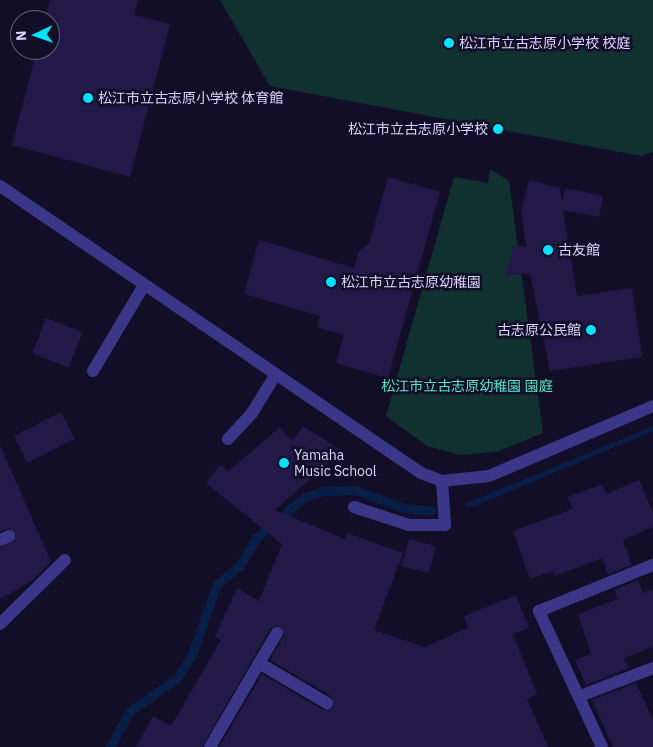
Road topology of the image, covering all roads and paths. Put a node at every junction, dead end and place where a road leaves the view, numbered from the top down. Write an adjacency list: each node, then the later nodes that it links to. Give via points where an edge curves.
1 (0, 186): 2 (street)
2 (144, 284): 3 (street); 4 (street)
3 (93, 371)
4 (276, 374): 6 (street, via 252,413); 7 (street, via 421,473)
5 (653, 406): 7 (street, via 489,476)
6 (228, 439)
7 (442, 481): 8 (street, via 445,525 409,525)
8 (354, 507)
9 (66, 560): 11 (street)
10 (653, 565): 15 (street, via 539,611)
11 (0, 624)
12 (277, 633): 13 (street)
13 (259, 663): 16 (street); 17 (street)
14 (653, 668): 15 (street)
15 (580, 696): 18 (street)
16 (327, 703)
17 (210, 747)
18 (602, 747)

